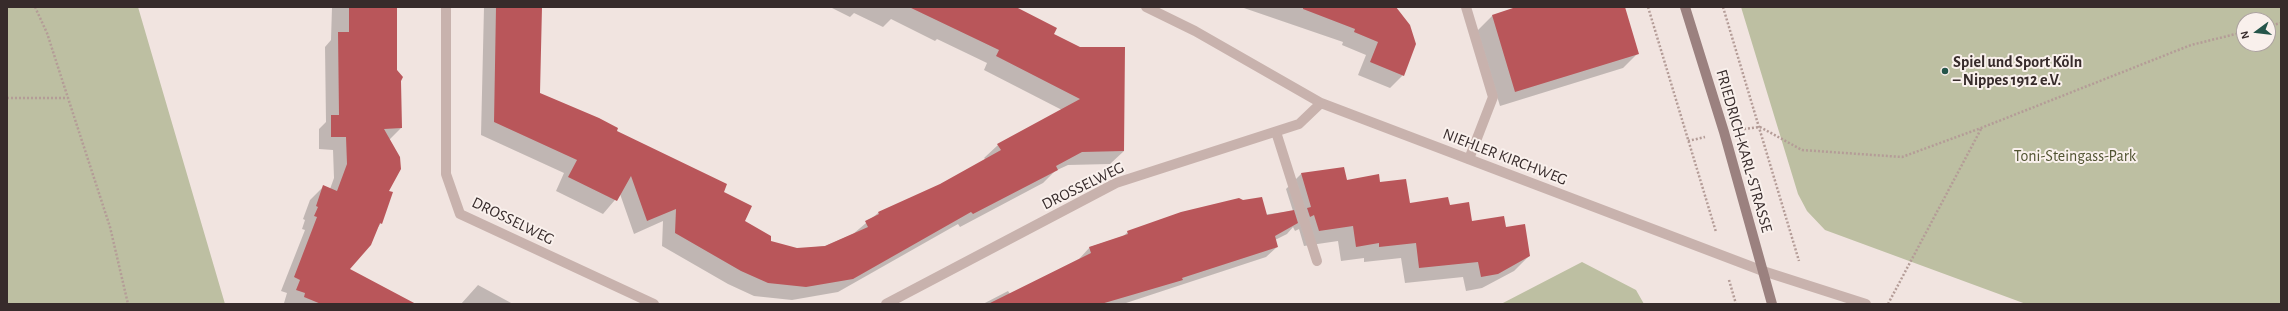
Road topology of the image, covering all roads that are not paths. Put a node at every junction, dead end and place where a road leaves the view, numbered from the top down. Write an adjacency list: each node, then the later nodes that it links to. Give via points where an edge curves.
1 (446, 7): 10 (street, DROSSELWEG, via 446,174 460,214)
2 (1146, 7): 5 (street, NIEHLER KIRCHWEG, via 1195,31)
3 (1466, 7): 7 (street, via 1493,97)
4 (1685, 7): 9 (main road, FRIEDRICH-KARL-STRASSE)
5 (1321, 103): 6 (street, DROSSELWEG, via 1299,124); 7 (street, NIEHLER KIRCHWEG)
6 (1276, 132): 8 (street); 11 (street, DROSSELWEG, via 1116,183)
7 (1469, 159): 9 (street, NIEHLER KIRCHWEG)
8 (1317, 261)
9 (1763, 271): 12 (main road, FRIEDRICH-KARL-STRASSE); 13 (street, NIEHLER KIRCHWEG)
10 (654, 304)
11 (886, 304)
12 (1772, 304)
13 (1866, 304)

